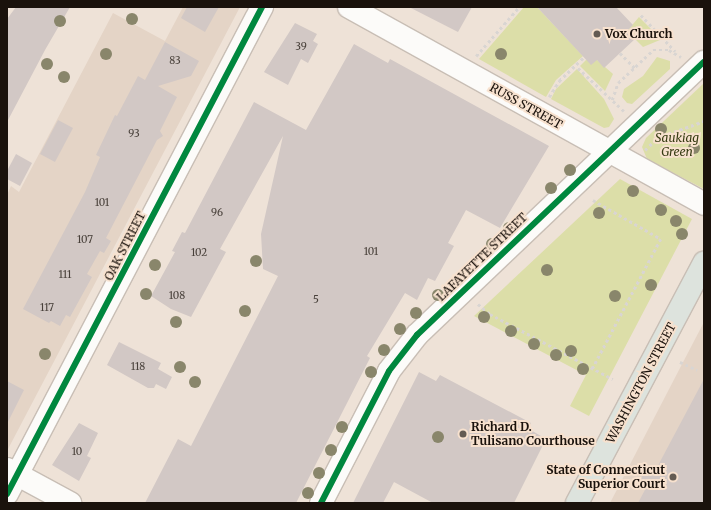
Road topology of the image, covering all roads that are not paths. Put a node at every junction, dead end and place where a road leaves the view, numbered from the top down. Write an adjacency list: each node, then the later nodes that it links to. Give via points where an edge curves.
1 (262, 7): 7 (street, OAK STREET)
2 (349, 7): 4 (street, RUSS STREET)
3 (694, 61): 4 (street, LAFAYETTE STREET)
4 (611, 152): 5 (street, RUSS STREET); 10 (street, LAFAYETTE STREET, via 494,260 401,353)
5 (704, 204)
6 (704, 263): 11 (main road, WASHINGTON STREET)
7 (12, 471): 8 (street, OAK STREET); 9 (street)
8 (7, 494)
9 (70, 503)
10 (321, 503)
11 (577, 503)

